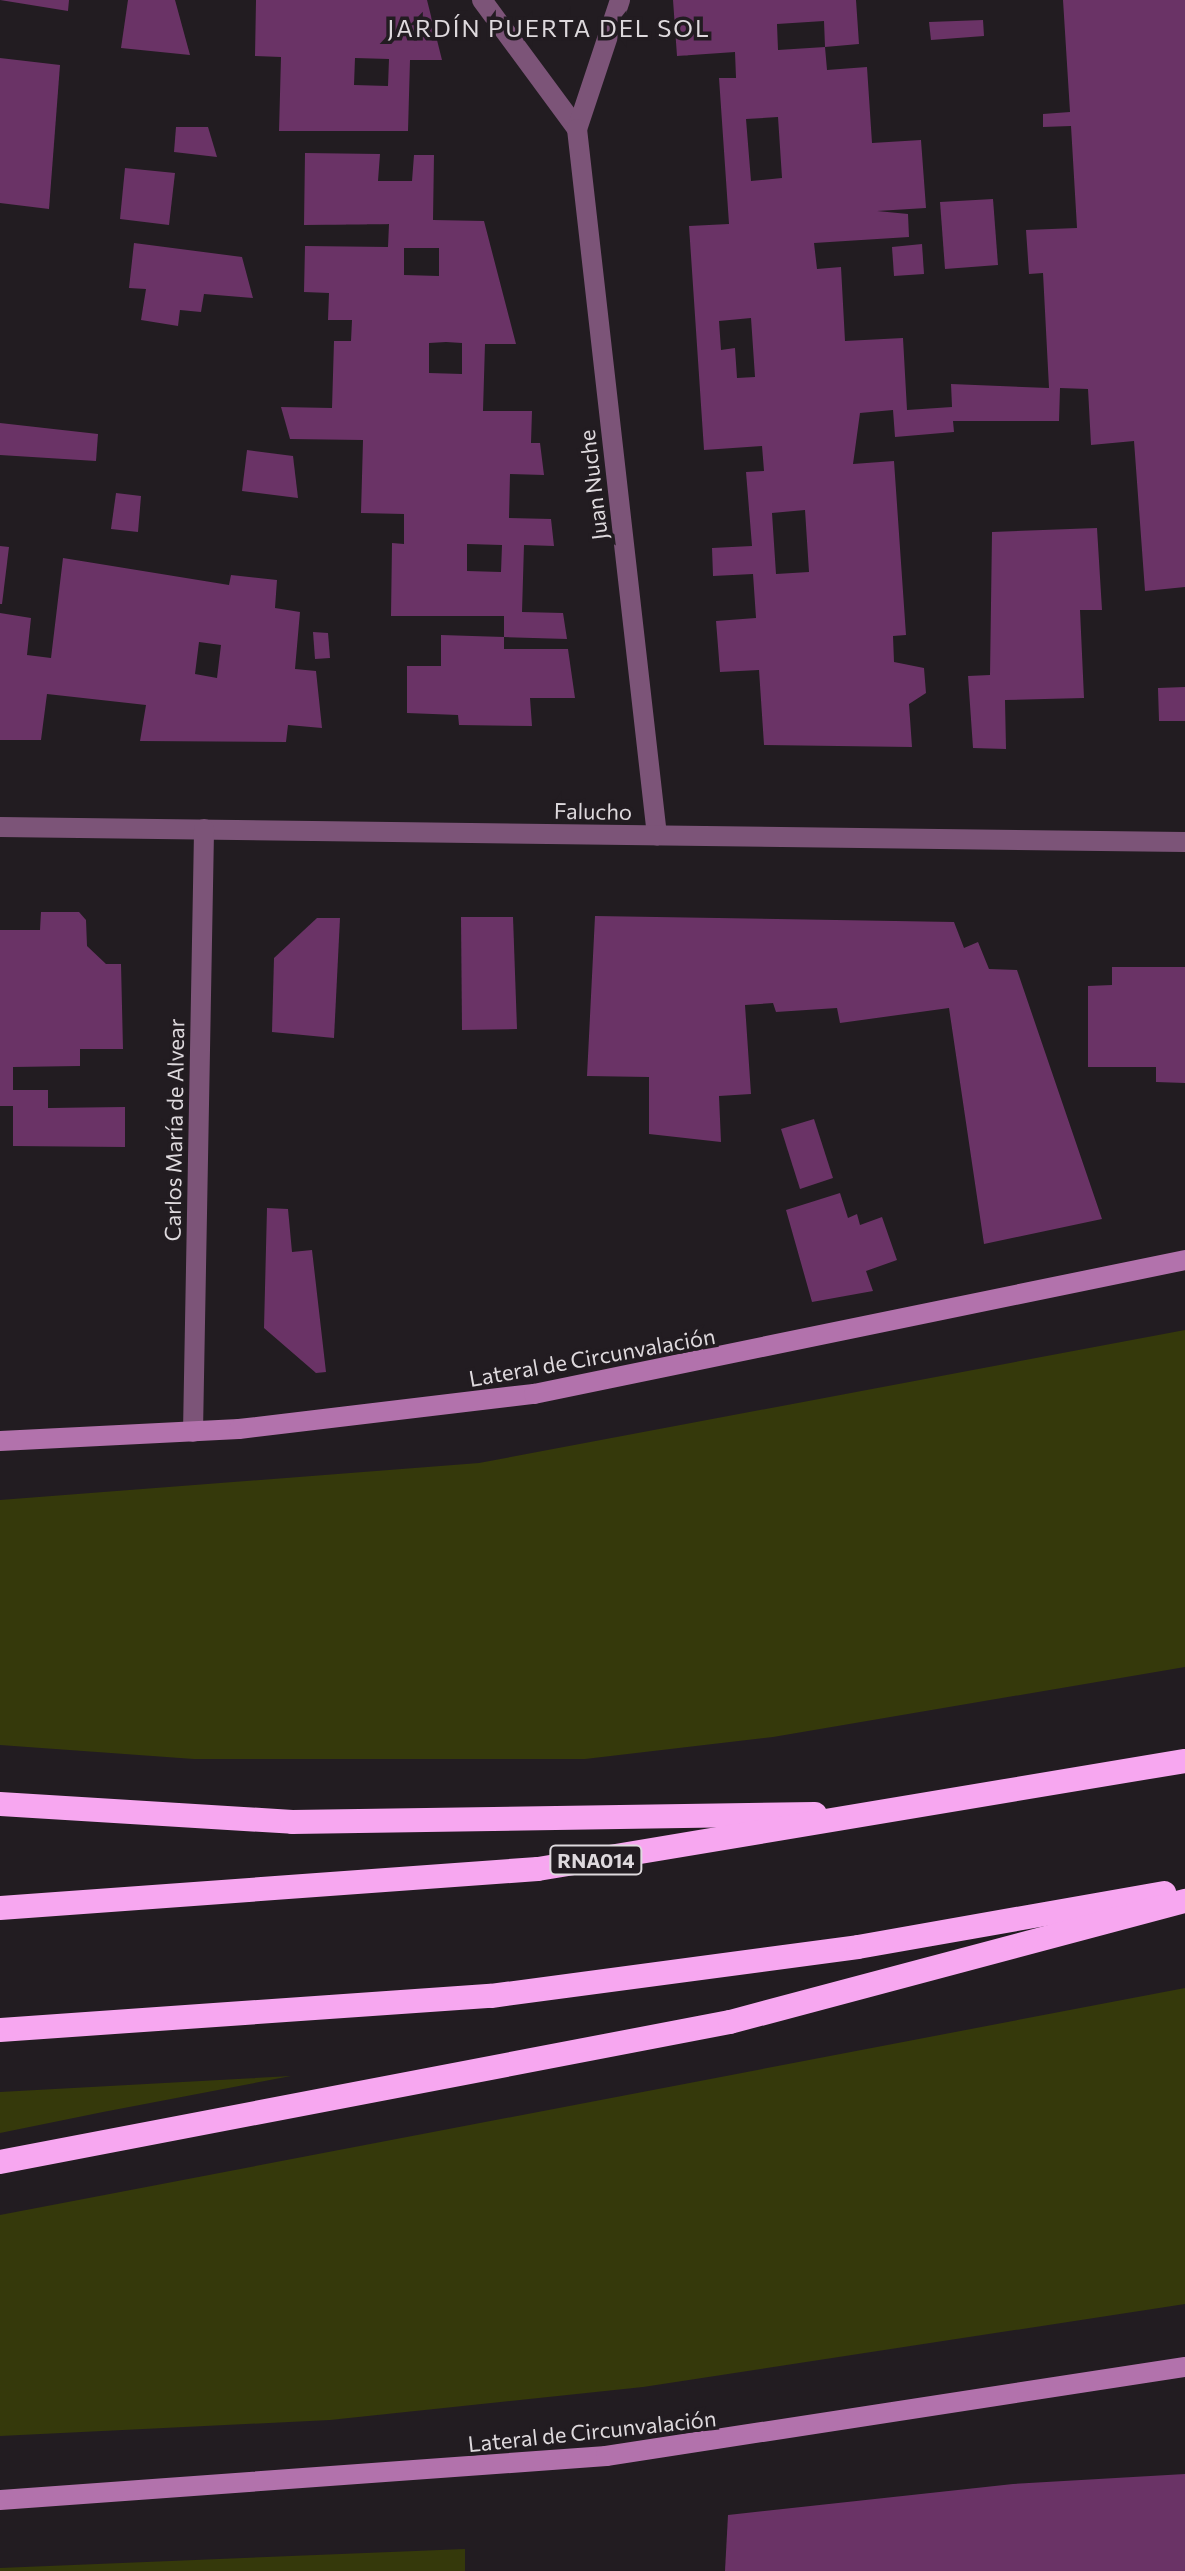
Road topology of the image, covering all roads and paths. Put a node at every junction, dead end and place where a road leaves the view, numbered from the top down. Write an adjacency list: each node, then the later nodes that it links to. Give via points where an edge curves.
1 (482, 0): 3 (street, Juan Nuche)
2 (620, 0): 3 (street, Juan Nuche)
3 (577, 129): 6 (street, Juan Nuche)
4 (0, 827): 5 (street, Falucho)
5 (204, 829): 6 (street, Falucho); 9 (street, Carlos María de Alvear)
6 (657, 835): 7 (street, Falucho)
7 (1185, 842)
8 (1185, 1260): 9 (street, Lateral de Circunvalación, via 534,1394)
9 (193, 1432): 10 (street, Lateral de Circunvalación)
10 (0, 1441)
11 (1185, 1761): 13 (highway, RNA014)
12 (0, 1804): 13 (highway, via 322,1822)
13 (917, 1809): 16 (highway, RNA014, via 538,1869)
14 (1185, 1888): 17 (highway, via 858,1947 491,1996)
15 (1185, 1901): 18 (highway, via 730,2022)
16 (0, 1908)
17 (0, 2030)
18 (0, 2162)
19 (1185, 2367): 20 (street, Lateral de Circunvalación, via 606,2456)
20 (0, 2500)

